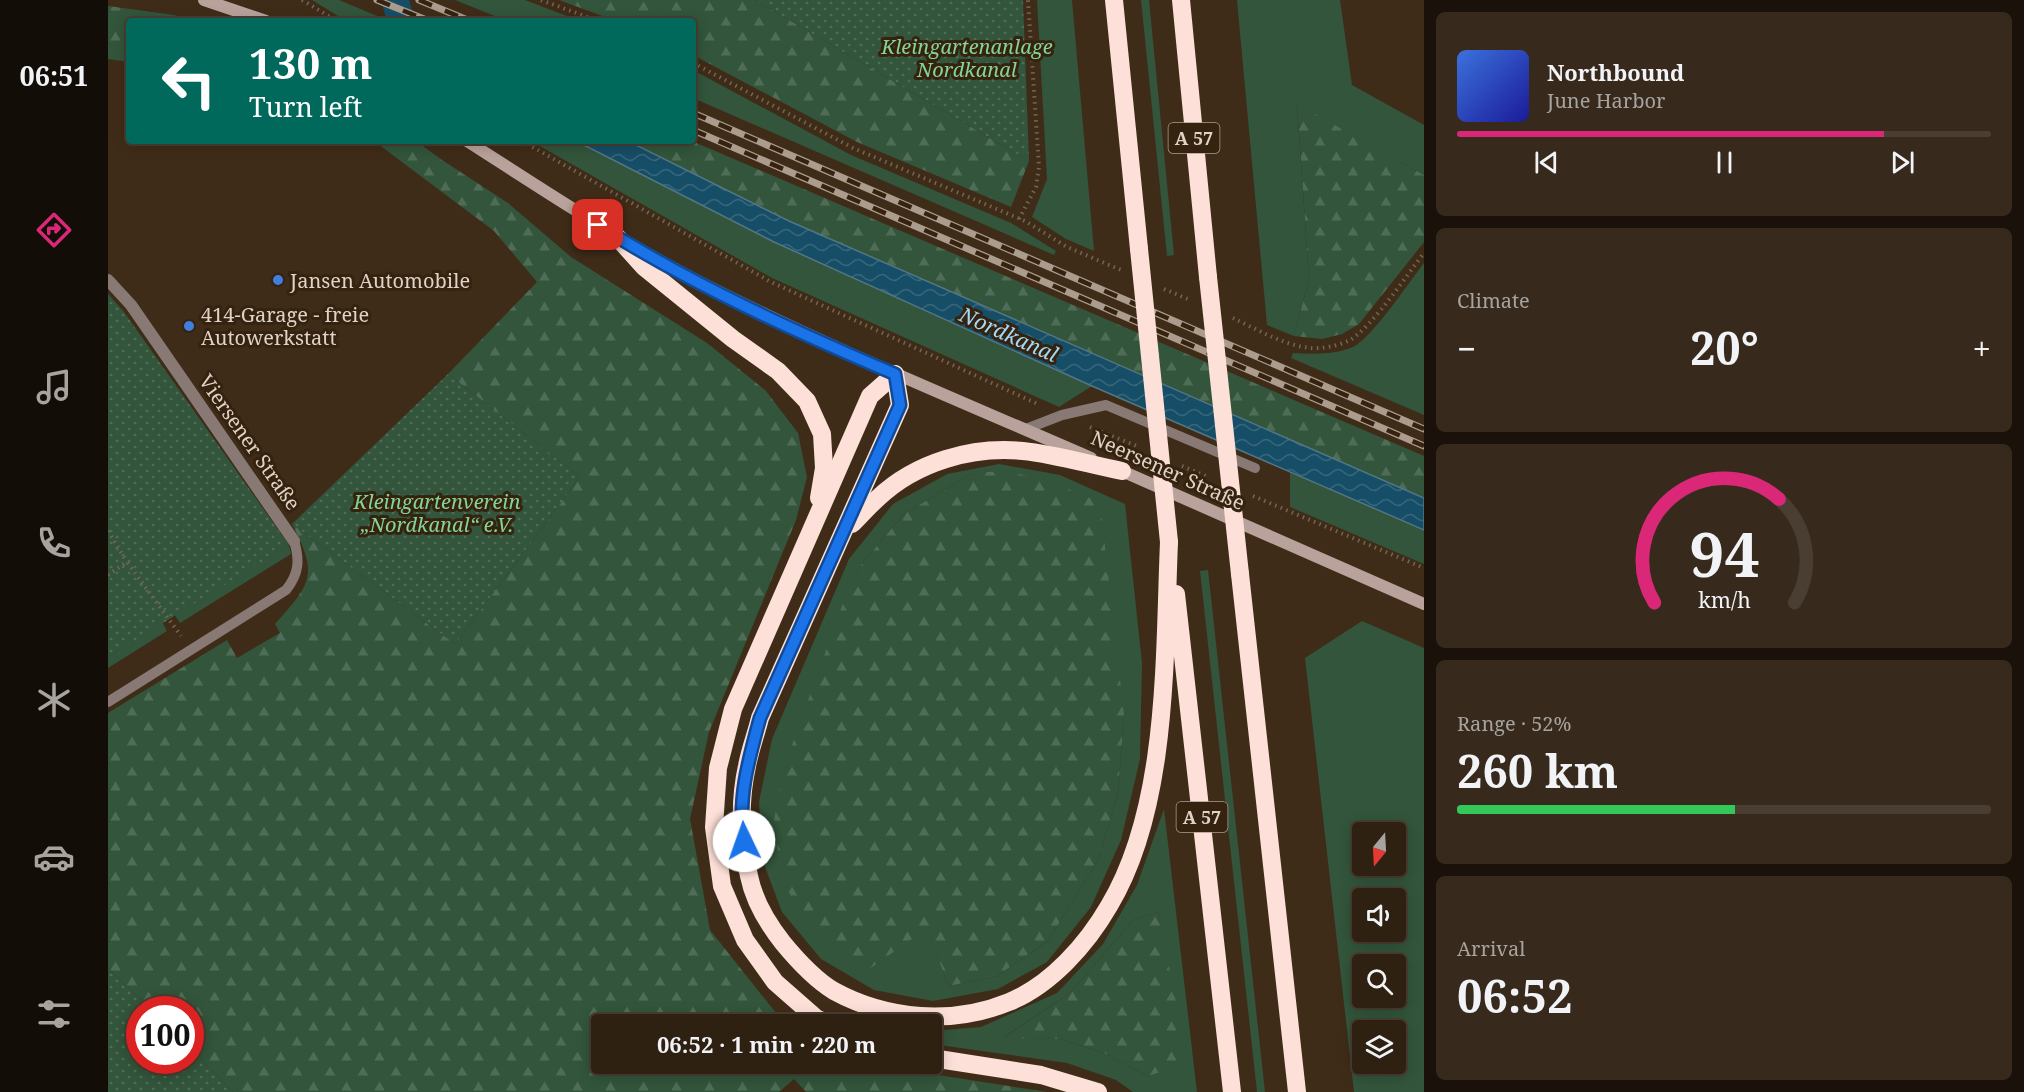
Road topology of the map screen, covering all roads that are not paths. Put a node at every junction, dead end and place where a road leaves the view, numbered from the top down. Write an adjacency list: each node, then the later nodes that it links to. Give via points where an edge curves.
1 (204, 0): 4 (main road)
2 (1114, 0): 15 (highway, A 57, bridge)
3 (1180, 0): 24 (highway, A 57, bridge)
4 (257, 18)
5 (472, 144): 6 (main road)
6 (617, 237): 8 (main road, Neersener Straße, via 785,325); 12 (highway, via 644,267 778,371 807,401 822,434 824,468)
7 (108, 280): 14 (street, Viersener Straße, via 131,305)
8 (895, 374): 9 (main road, Neersener Straße); 12 (highway, via 870,396); 13 (highway, via 900,405)
9 (1026, 429): 10 (lane, via 1062,415 1106,405); 11 (main road, Neersener Straße)
10 (1255, 468)
11 (1122, 471): 13 (highway, via 1023,451 976,452 941,460 907,476 878,497); 16 (main road, Neersener Straße)
12 (815, 525): 20 (highway, via 733,709 718,768 714,827 722,886 745,940 775,981)
13 (841, 537): 15 (highway, via 760,718 746,768 741,823 749,878 767,923 798,962 833,990 874,1008 919,1017 965,1014 1010,1002 1050,978 1081,947 1110,905 1133,855 1152,784 1162,701)
14 (294, 541): 19 (lane, via 298,568 286,590)
15 (1169, 542): 23 (highway, A 57)
16 (1400, 594): 17 (main road, Neersener Straße); 18 (main road)
17 (1424, 604)
18 (1424, 610)
19 (108, 702)
20 (812, 1014)
21 (942, 1060): 22 (highway, via 1041,1075)
22 (1098, 1092)
23 (1232, 1092)
24 (1297, 1092)

